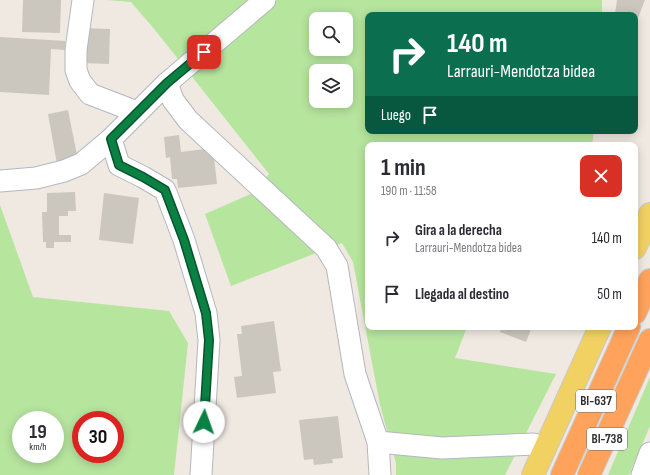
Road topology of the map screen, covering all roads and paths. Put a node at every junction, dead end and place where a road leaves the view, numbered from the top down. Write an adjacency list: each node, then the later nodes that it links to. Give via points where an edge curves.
1 (83, 0): 4 (street, via 76,50 76,70 80,81 90,94)
2 (265, 0): 3 (street)
3 (167, 83): 4 (street); 15 (street, via 172,100 188,120 326,248 337,266 355,374)
4 (137, 112): 5 (street)
5 (111, 139): 6 (street, via 81,164 64,171 36,178); 18 (street, via 119,165 165,190 184,240 206,313 209,340)
6 (0, 181)
7 (650, 214): 8 (main road)
8 (638, 241)
9 (650, 280): 10 (highway)
10 (638, 307)
11 (628, 330): 22 (highway, BI-637)
12 (597, 334): 16 (main road, via 556,397); 21 (main road)
13 (650, 340): 14 (highway, BI-637)
14 (622, 402): 23 (highway, BI-637); 24 (main road, BI-738)
15 (378, 442): 16 (street, via 442,448); 19 (street)
16 (534, 444): 20 (main road)
17 (650, 453): 25 (street)
18 (201, 475)
19 (380, 475)
20 (517, 475)
21 (533, 475)
22 (562, 475)
23 (589, 475)
24 (592, 475)
25 (642, 475)

